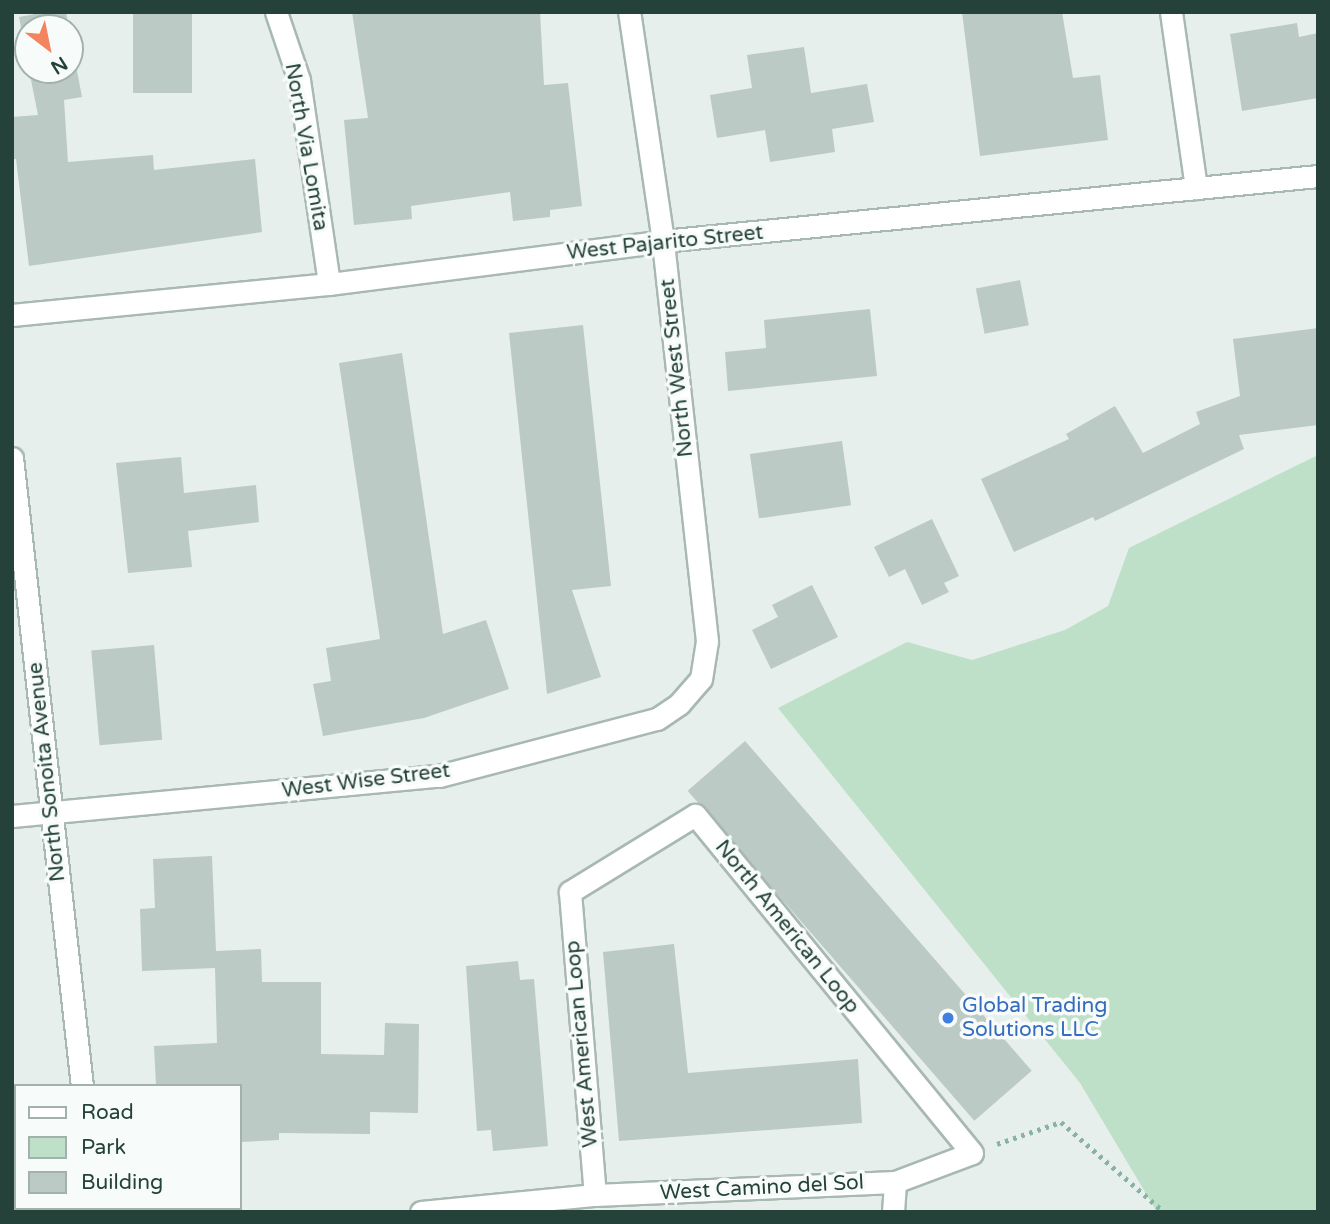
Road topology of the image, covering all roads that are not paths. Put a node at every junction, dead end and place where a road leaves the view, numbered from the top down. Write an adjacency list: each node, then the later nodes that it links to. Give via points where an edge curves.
1 (276, 12): 7 (street, North Via Lomita, via 299,80)
2 (629, 12): 6 (street, North West Street)
3 (1171, 12): 5 (street)
4 (1318, 176): 5 (street, West Pajarito Street)
5 (1196, 188): 6 (street, West Pajarito Street)
6 (663, 242): 7 (street, West Pajarito Street); 10 (street, North West Street)
7 (329, 284): 8 (street, West Pajarito Street)
8 (12, 315)
9 (12, 458): 11 (street, North Sonoita Avenue)
10 (707, 641): 11 (street, West Wise Street, via 701,679 679,704 657,719 439,775)
11 (52, 813): 12 (street, West Wise Street); 14 (street, North Sonoita Avenue)
12 (12, 816)
13 (570, 892): 15 (street, North American Loop, via 695,815); 17 (street, West American Loop)
14 (82, 1084)
15 (972, 1153): 16 (street, West Camino del Sol)
16 (895, 1182): 17 (street, West Camino del Sol); 19 (street)
17 (594, 1195): 18 (street, West Camino del Sol)
18 (421, 1212)
19 (893, 1212)

